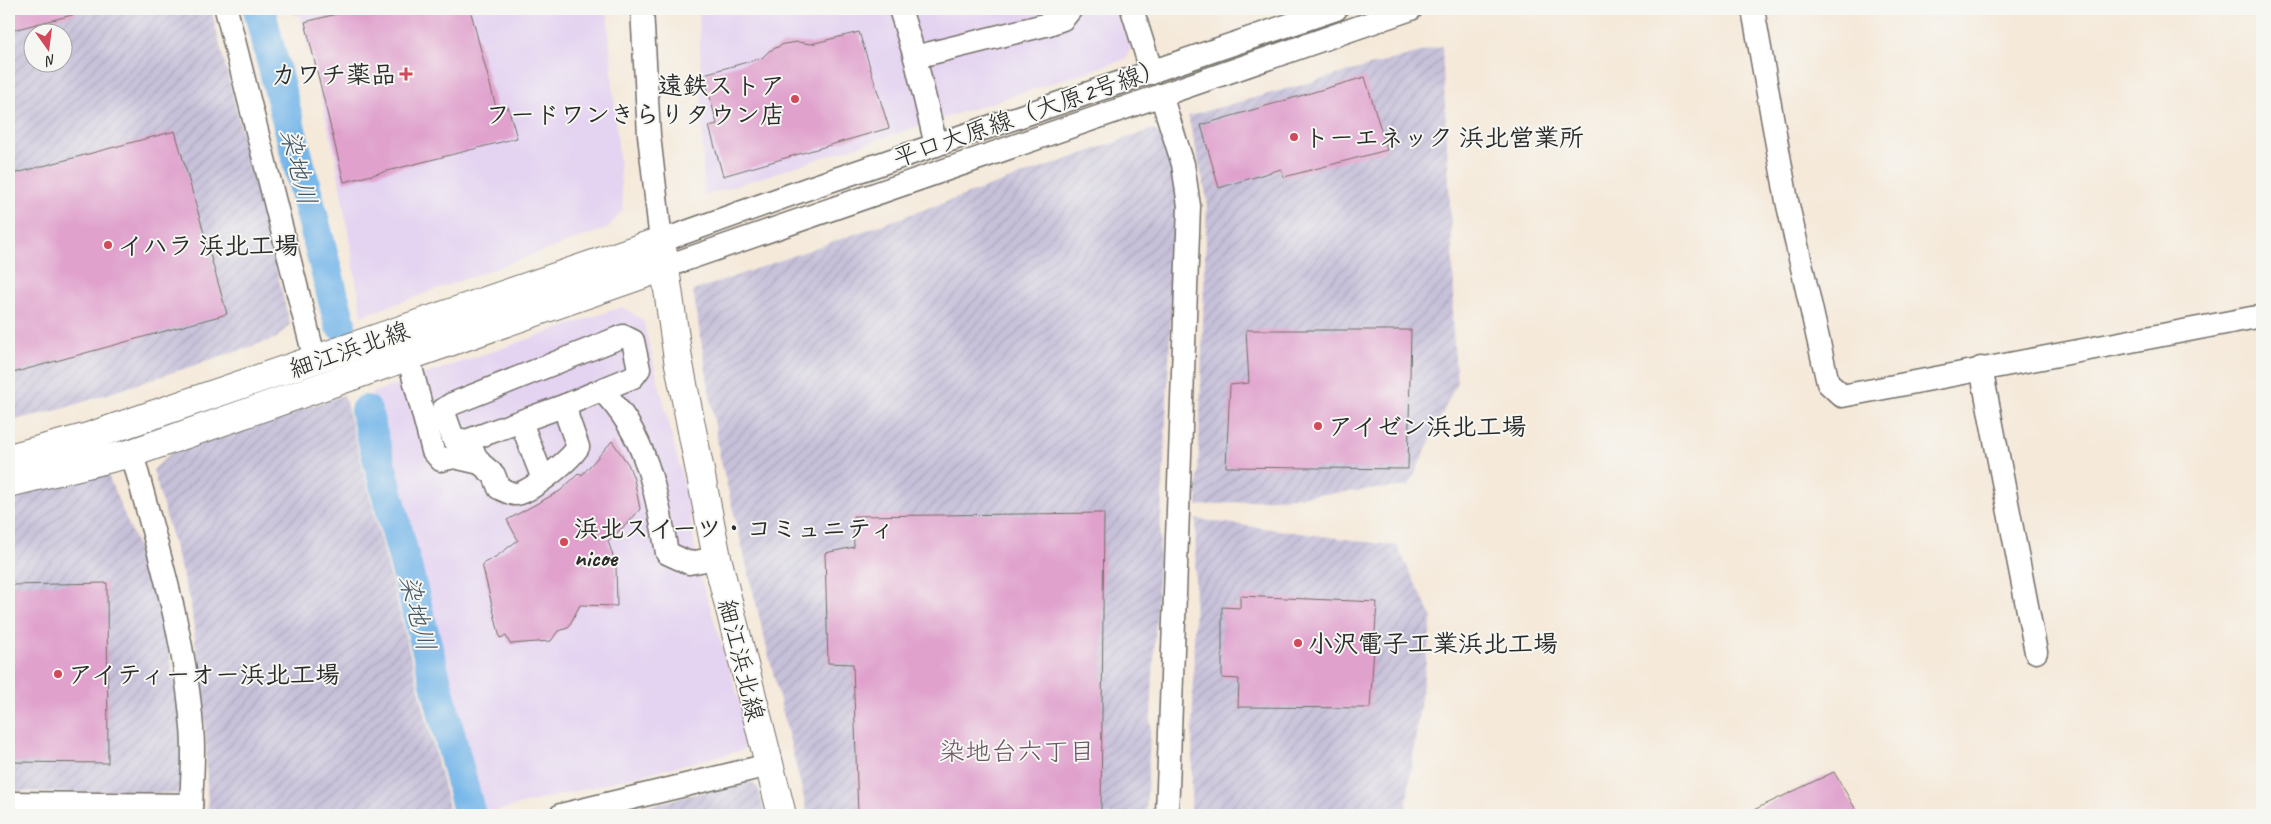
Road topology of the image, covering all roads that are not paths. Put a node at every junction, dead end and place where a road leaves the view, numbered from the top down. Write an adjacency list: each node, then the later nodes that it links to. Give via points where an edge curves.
1 (226, 9): 16 (street)
2 (642, 9): 13 (street, via 650,135)
3 (900, 9): 9 (street)
4 (1072, 9): 9 (street, via 1063,19 1049,24)
5 (1132, 9): 10 (street)
6 (1336, 9): 10 (street, 平口大原線（大原2号線）)
7 (1411, 9): 11 (street, 平口大原線（大原2号線）)
8 (1753, 9): 18 (street, via 1787,201 1828,383 1842,396)
9 (915, 58): 12 (street)
10 (1152, 73): 12 (street, 平口大原線（大原2号線）)
11 (1161, 95): 13 (street, 平口大原線（大原2号線）); 35 (street, via 1183,164 1189,206)
12 (936, 145): 13 (street, 平口大原線（大原2号線）)
13 (663, 254): 15 (main road, 細江浜北線); 17 (main road, 細江浜北線); 28 (main road, 細江浜北線, via 678,359)
14 (2262, 316): 18 (street)
15 (408, 356): 17 (main road, 細江浜北線); 25 (street, via 433,450 441,460 454,457)
16 (325, 357): 17 (main road, 細江浜北線); 24 (main road, 細江浜北線, via 88,438)
17 (364, 358): 23 (main road, 細江浜北線, via 340,380)
18 (1982, 368): 29 (street)
19 (601, 390): 20 (street); 22 (street, via 634,377 639,369 633,341 623,336 452,404 443,410 453,438); 28 (street, via 623,414 636,436 650,473 667,552 688,562)
20 (566, 405): 21 (street); 26 (street, via 578,447 560,467)
21 (521, 422): 22 (street); 26 (street)
22 (466, 441): 25 (street)
23 (132, 453): 27 (main road, 細江浜北線); 32 (street, via 185,666 193,729)
24 (9, 458)
25 (480, 462): 26 (street, via 494,475 500,488 514,494)
26 (542, 478)
27 (9, 483)
28 (717, 558): 30 (main road, 細江浜北線)
29 (2036, 652)
30 (769, 765): 33 (street); 34 (main road, 細江浜北線)
31 (9, 803): 32 (street)
32 (191, 810)
33 (561, 815)
34 (782, 815)
35 (1167, 815)

